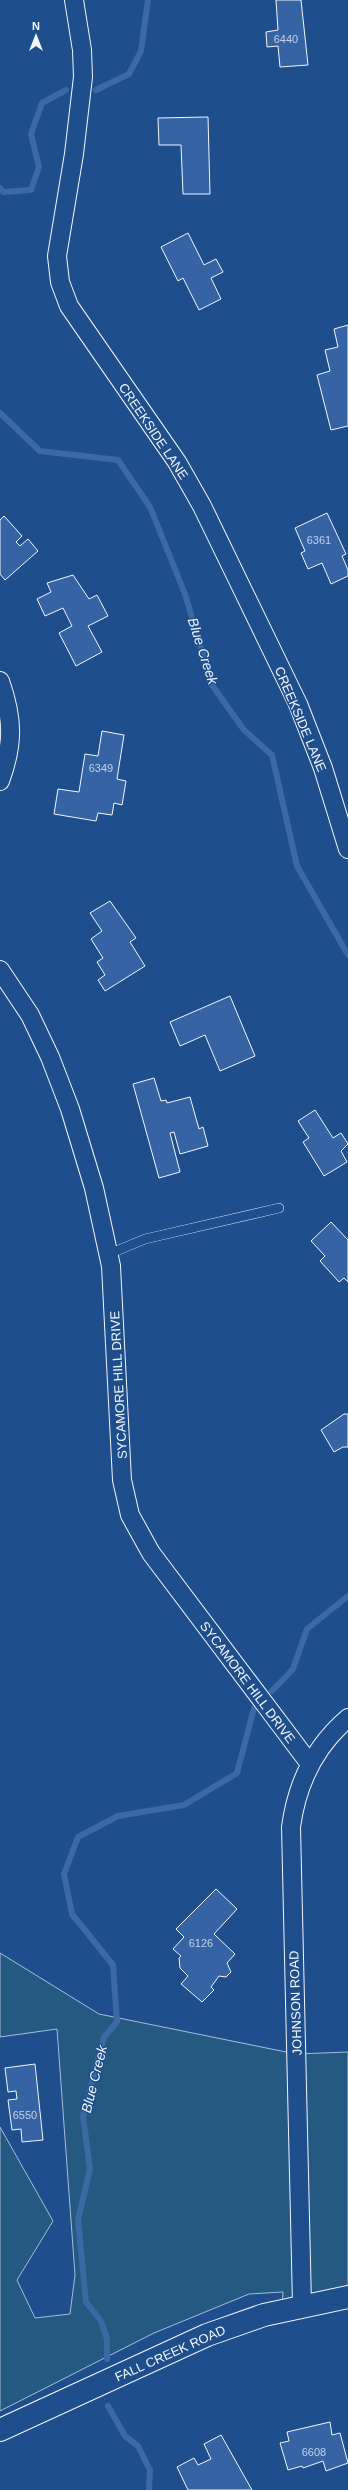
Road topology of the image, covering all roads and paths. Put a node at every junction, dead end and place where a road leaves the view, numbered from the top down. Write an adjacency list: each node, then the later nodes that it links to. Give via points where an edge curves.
1 (74, 0): 4 (street, CREEKSIDE LANE, via 82,50 83,77 74,154 58,247 57,265 62,289 69,306 177,462 202,506 298,704 323,768)
2 (0, 681): 3 (street, via 9,706 11,724 9,748)
3 (0, 780)
4 (348, 849)
5 (0, 970): 7 (street, SYCAMORE HILL DRIVE, via 30,1015 70,1109 94,1188)
6 (279, 1208): 7 (lane, via 145,1239)
7 (109, 1254): 9 (street, SYCAMORE HILL DRIVE, via 121,1471 130,1515 151,1553)
8 (348, 1718): 9 (street, JOHNSON ROAD, via 331,1734)
9 (310, 1764): 11 (street, JOHNSON ROAD, via 297,1794 290,1834)
10 (348, 2297): 11 (main road, FALL CREEK ROAD)
11 (302, 2306): 12 (main road, FALL CREEK ROAD, via 242,2322 185,2343)
12 (0, 2430)

